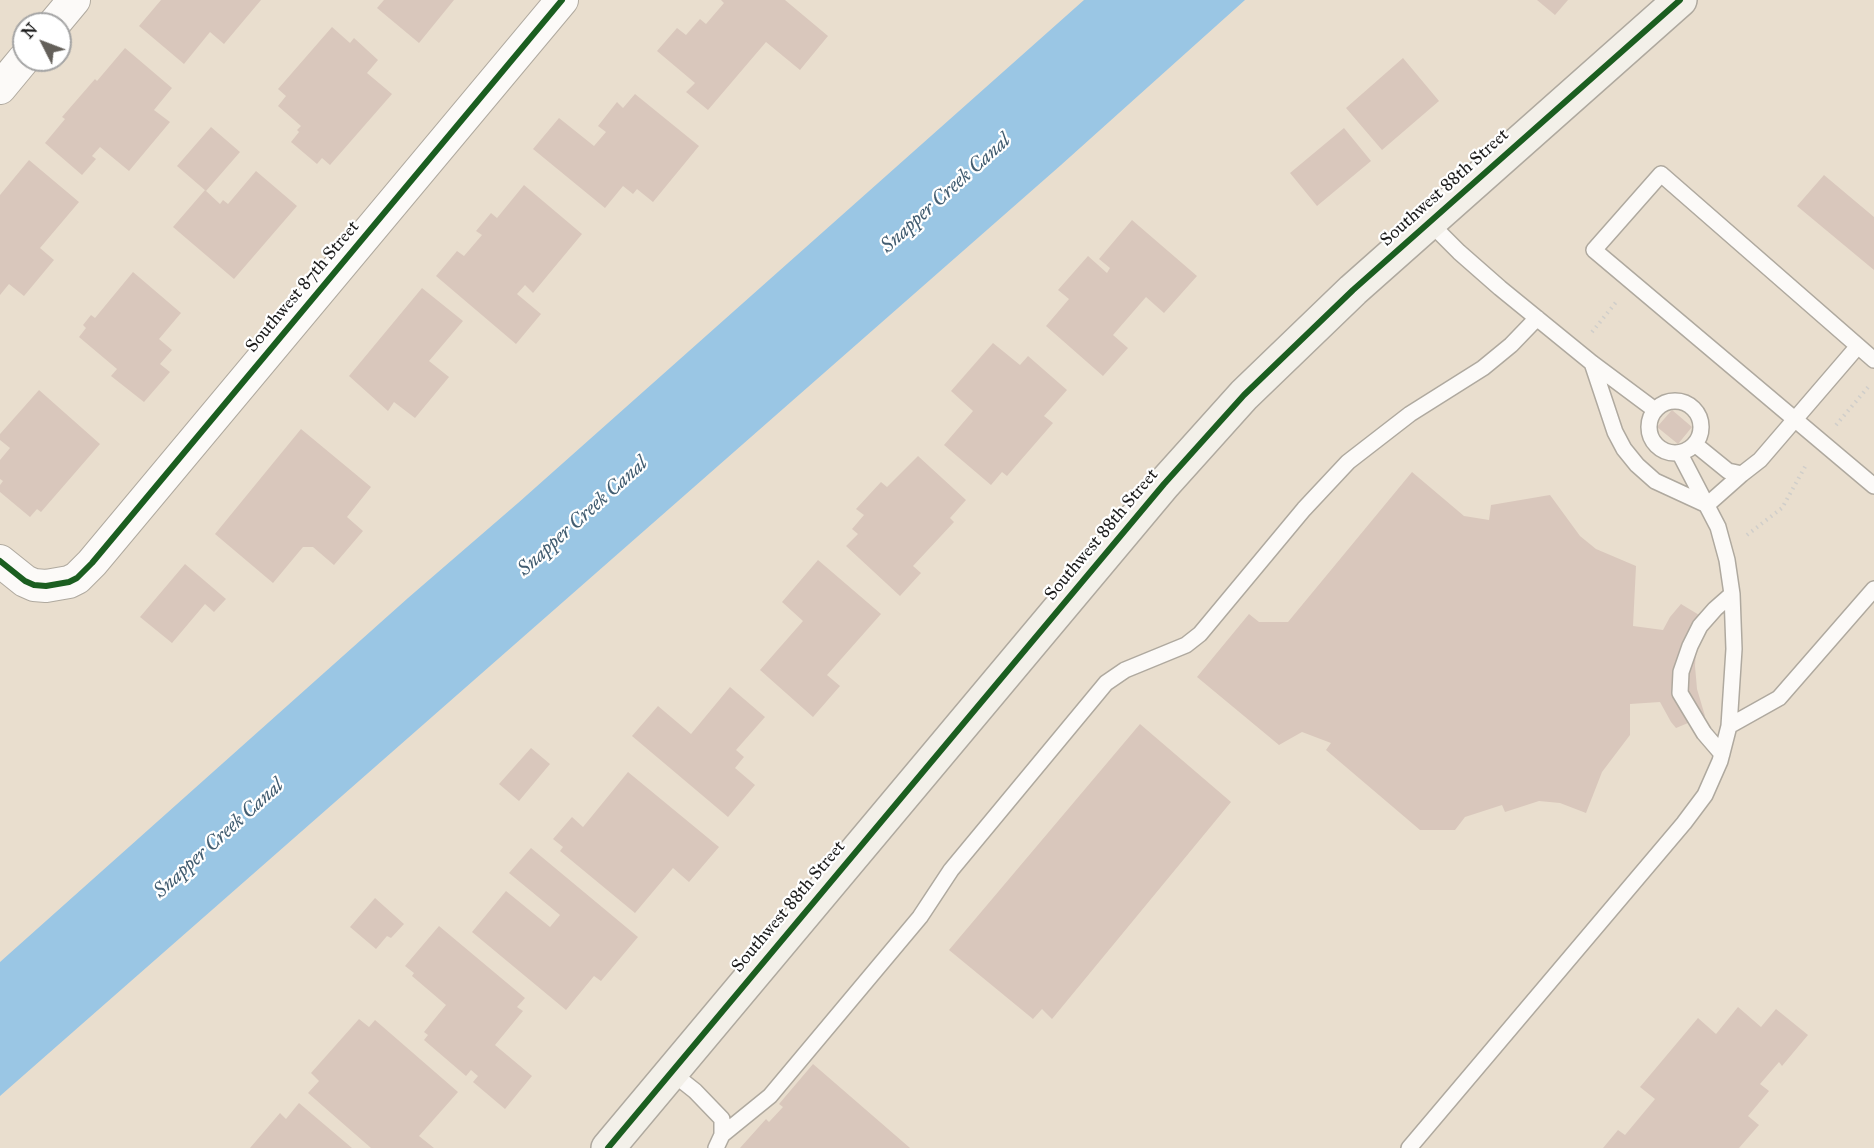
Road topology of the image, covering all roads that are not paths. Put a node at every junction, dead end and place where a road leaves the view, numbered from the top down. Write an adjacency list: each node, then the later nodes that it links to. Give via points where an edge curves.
1 (74, 0): 4 (street)
2 (562, 0): 19 (street, Southwest 87th Street, via 77,578 60,585 34,585)
3 (1680, 0): 7 (street, Southwest 88th Street)
4 (64, 12)
5 (13, 72): 6 (street)
6 (0, 88)
7 (1429, 222): 8 (lane); 24 (street, Southwest 88th Street, via 1274,365 1164,484)
8 (1537, 318): 11 (lane); 25 (lane, via 1483,368 1410,414 1348,462 1200,634 1186,645 1125,670 1106,683 951,870 920,917 770,1096)
9 (1858, 346): 10 (lane); 13 (lane); 13 (lane, via 1661,174 1594,250)
10 (1874, 360)
11 (1592, 363): 12 (lane); 18 (lane, via 1624,449 1655,481)
12 (1655, 410): 14 (lane, via 1669,401 1692,407 1702,430); 15 (lane, via 1648,427 1655,444 1670,454)
13 (1796, 418): 16 (lane, via 1760,460); 17 (lane)
14 (1696, 445): 15 (lane); 16 (lane, via 1728,471)
15 (1680, 453): 18 (lane)
16 (1742, 474): 18 (lane)
17 (1874, 486)
18 (1707, 505): 21 (lane, via 1718,527)
19 (0, 561)
20 (1874, 589): 22 (lane, via 1779,698)
21 (1732, 594): 22 (lane, via 1734,649); 23 (lane, via 1700,626 1681,672 1680,693)
22 (1729, 726): 23 (lane)
23 (1722, 754): 27 (lane, via 1705,795 1684,823)
24 (671, 1072): 25 (lane, via 722,1119); 26 (street, Southwest 88th Street)
25 (719, 1141)
26 (609, 1148)
27 (1409, 1148)

